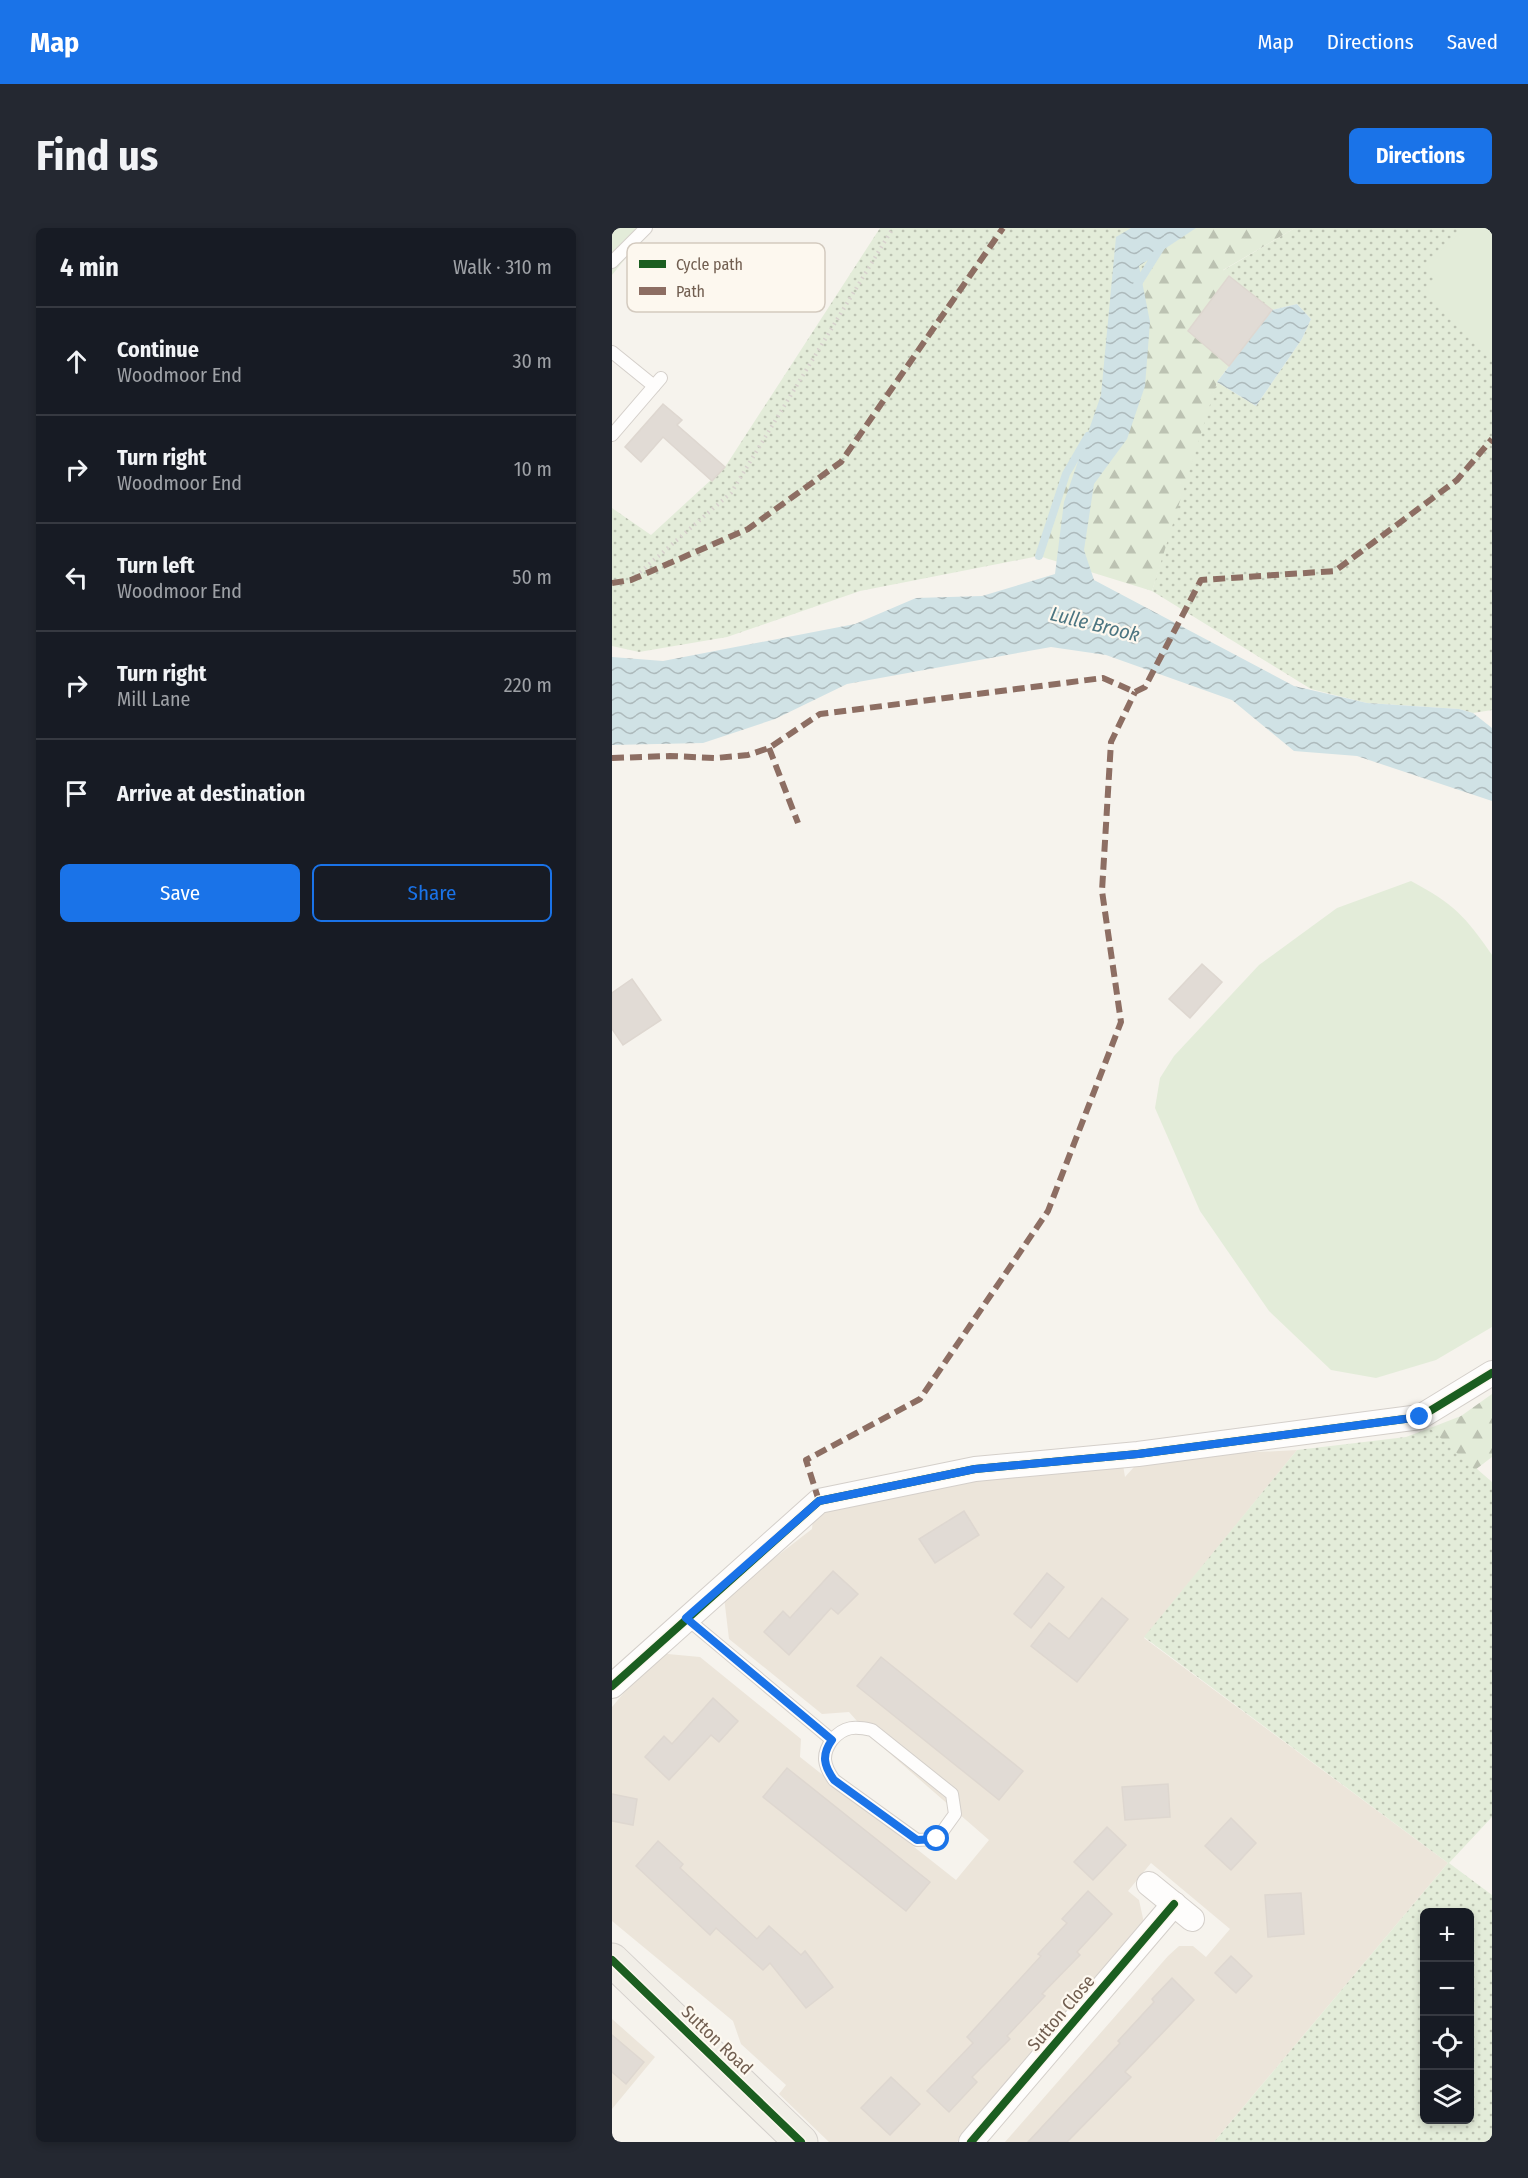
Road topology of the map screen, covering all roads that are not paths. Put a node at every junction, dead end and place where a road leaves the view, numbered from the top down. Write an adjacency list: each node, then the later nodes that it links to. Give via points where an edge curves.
1 (646, 228): 2 (lane)
2 (631, 243)
3 (627, 247): 4 (lane)
4 (612, 262)
5 (612, 352): 6 (lane, via 657,382)
6 (612, 435)
7 (1492, 1373): 8 (street, via 1420,1417 1138,1454 975,1469 819,1501)
8 (686, 1618): 9 (street); 10 (lane)
9 (612, 1686)
10 (832, 1740): 10 (lane, via 839,1732 856,1726 872,1730 952,1794 955,1814 937,1839 917,1840 834,1780 825,1766 826,1748)
11 (1149, 1884): 12 (street)
12 (1174, 1904): 13 (street); 16 (street, Sutton Close)
13 (1192, 1919)
14 (614, 1965): 15 (main road, Sutton Road)
15 (801, 2142)
16 (971, 2142)

